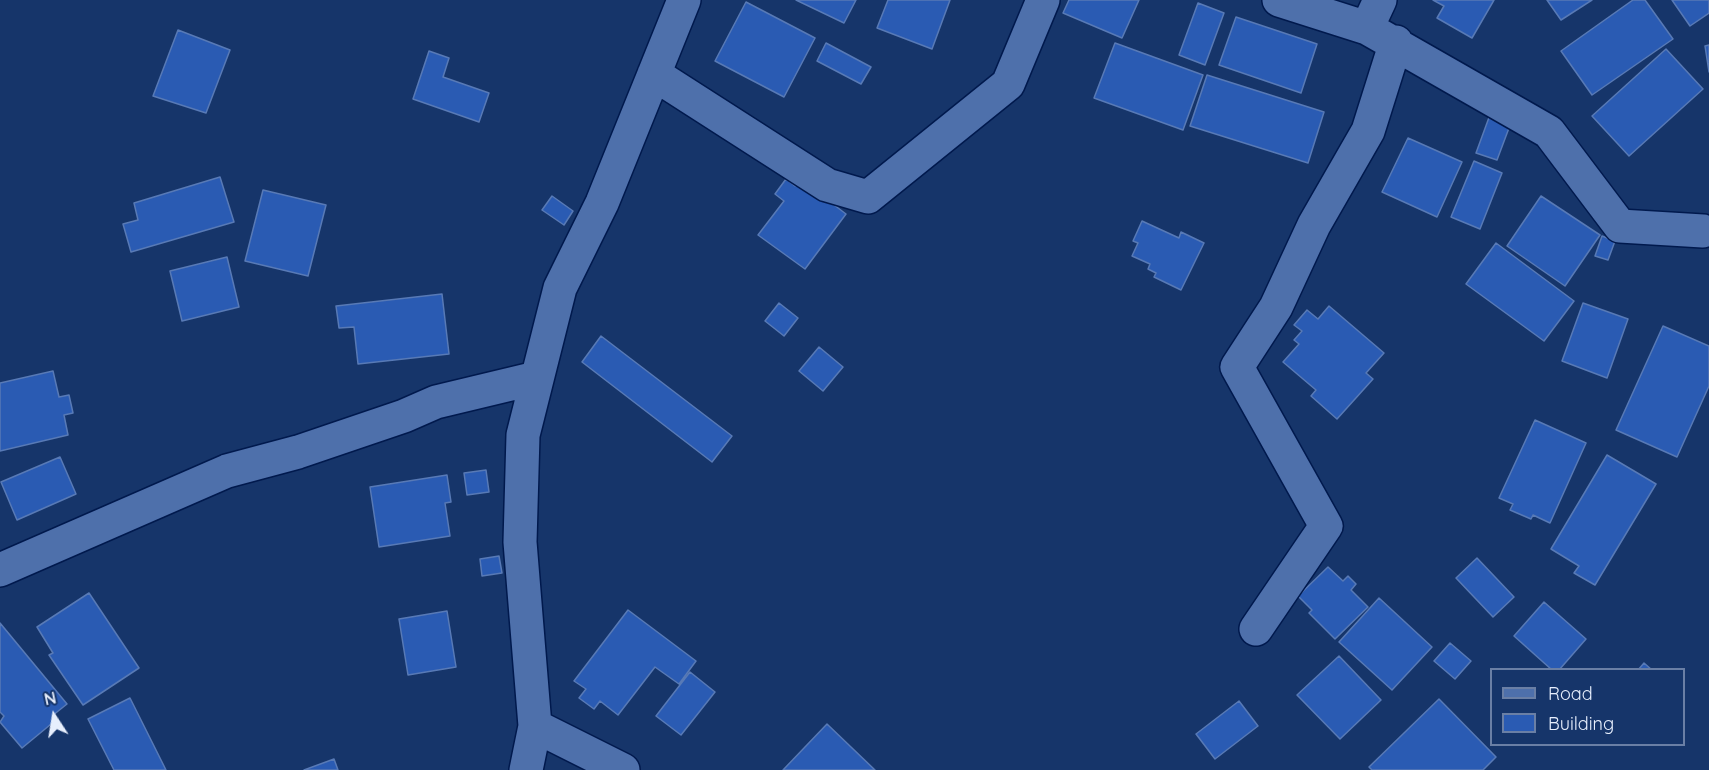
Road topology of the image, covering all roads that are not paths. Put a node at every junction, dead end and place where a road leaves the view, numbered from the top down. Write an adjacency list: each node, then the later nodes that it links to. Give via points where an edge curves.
1 (1043, 0): 6 (street, via 1008,84 868,197 827,185)
2 (1279, 0): 4 (street)
3 (678, 2): 6 (street)
4 (1373, 14): 5 (street)
5 (1396, 42): 7 (street, via 1549,132 1620,226); 10 (street, via 1368,131 1314,225 1276,307 1237,367 1326,526)
6 (654, 74): 8 (street, via 602,203 560,288)
7 (1703, 231)
8 (536, 378): 9 (street, via 436,402 298,452 227,471); 11 (street, via 523,435 520,542)
9 (0, 570)
10 (1256, 629)
11 (535, 726): 12 (street); 13 (street)
12 (526, 770)
13 (623, 770)

